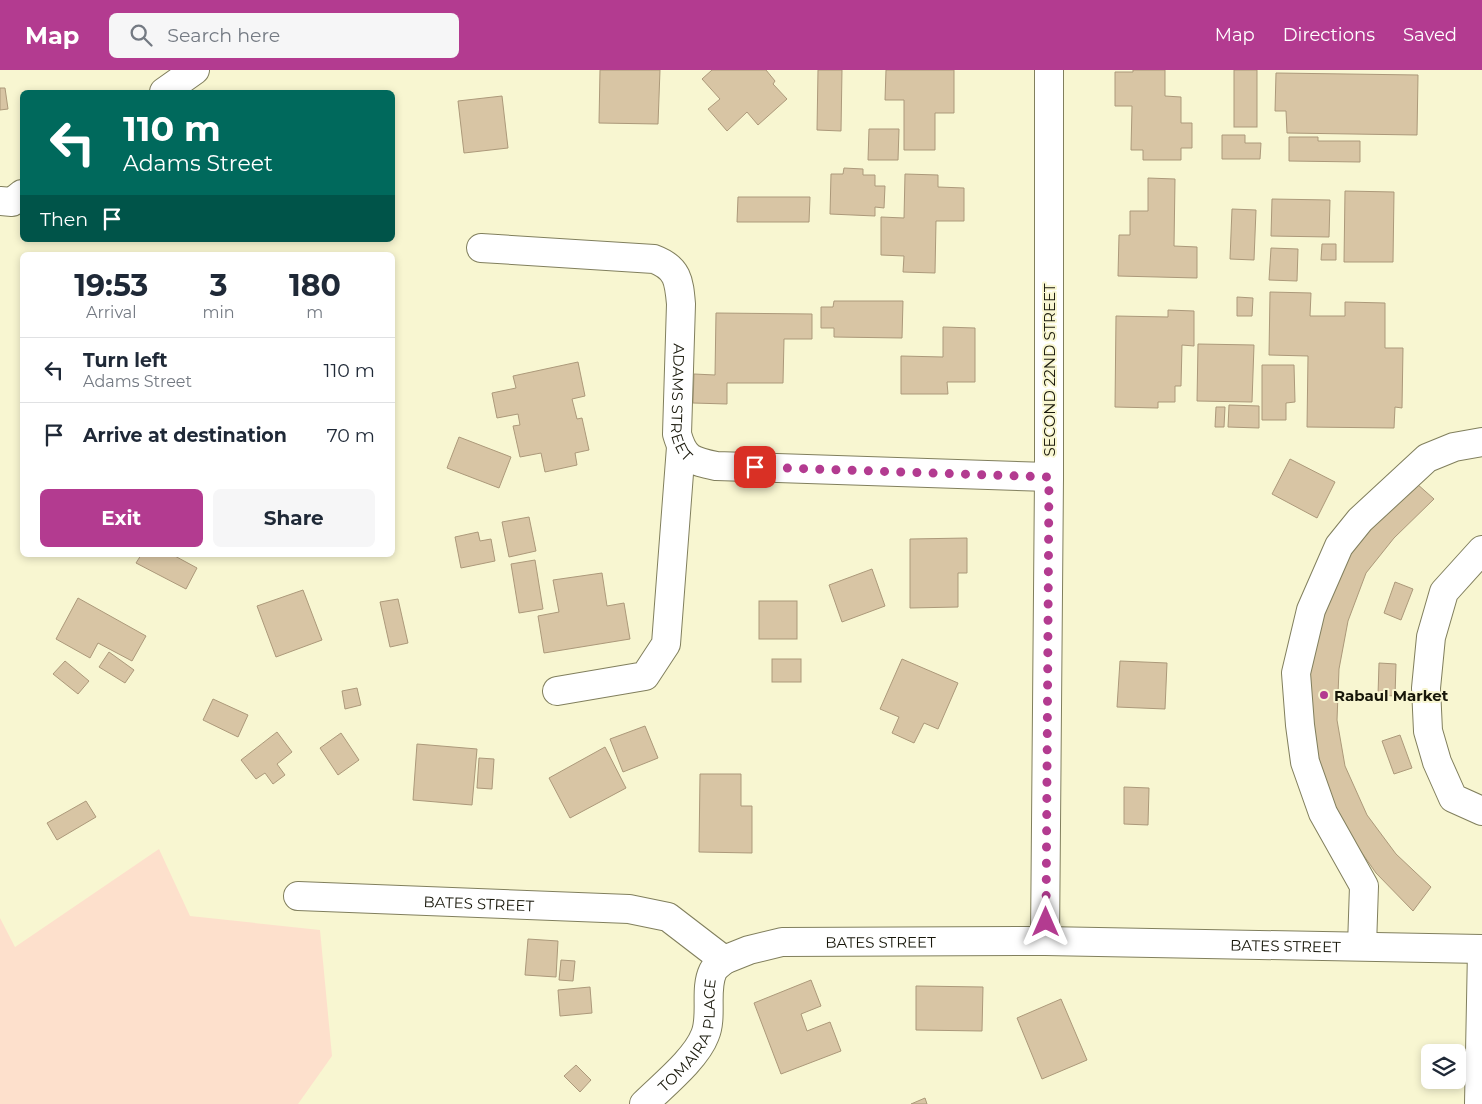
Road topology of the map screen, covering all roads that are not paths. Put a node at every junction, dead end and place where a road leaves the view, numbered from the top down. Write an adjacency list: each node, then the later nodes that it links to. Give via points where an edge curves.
1 (195, 70): 3 (street)
2 (1049, 70): 9 (street, SECOND 22ND STREET)
3 (167, 90)
4 (20, 196): 5 (street, via 12,202)
5 (0, 201)
6 (481, 248): 8 (street, ADAMS STREET, via 654,258 670,268 679,284 681,304 677,421)
7 (1482, 442): 15 (street, via 1454,447 1427,458 1360,520 1339,546 1311,610 1296,673 1305,762 1323,813 1364,886)
8 (681, 447): 9 (street, ADAMS STREET, via 692,459 716,466); 11 (street, via 666,644 645,676)
9 (1049, 477): 14 (street, SECOND 22ND STREET)
10 (1482, 550): 12 (street, via 1444,592 1431,637 1426,688 1428,731 1453,798)
11 (557, 690)
12 (1482, 811)
13 (298, 896): 17 (street, BATES STREET, via 629,910 668,918)
14 (1046, 941): 15 (street, BATES STREET); 17 (street, BATES STREET, via 782,942)
15 (1362, 946): 16 (street, BATES STREET)
16 (1482, 950): 18 (street)
17 (724, 960): 19 (street, TOMAIRA PLACE, via 714,969 706,1034 700,1046)
18 (1481, 1032): 20 (street)
19 (644, 1104)
20 (1479, 1104)

